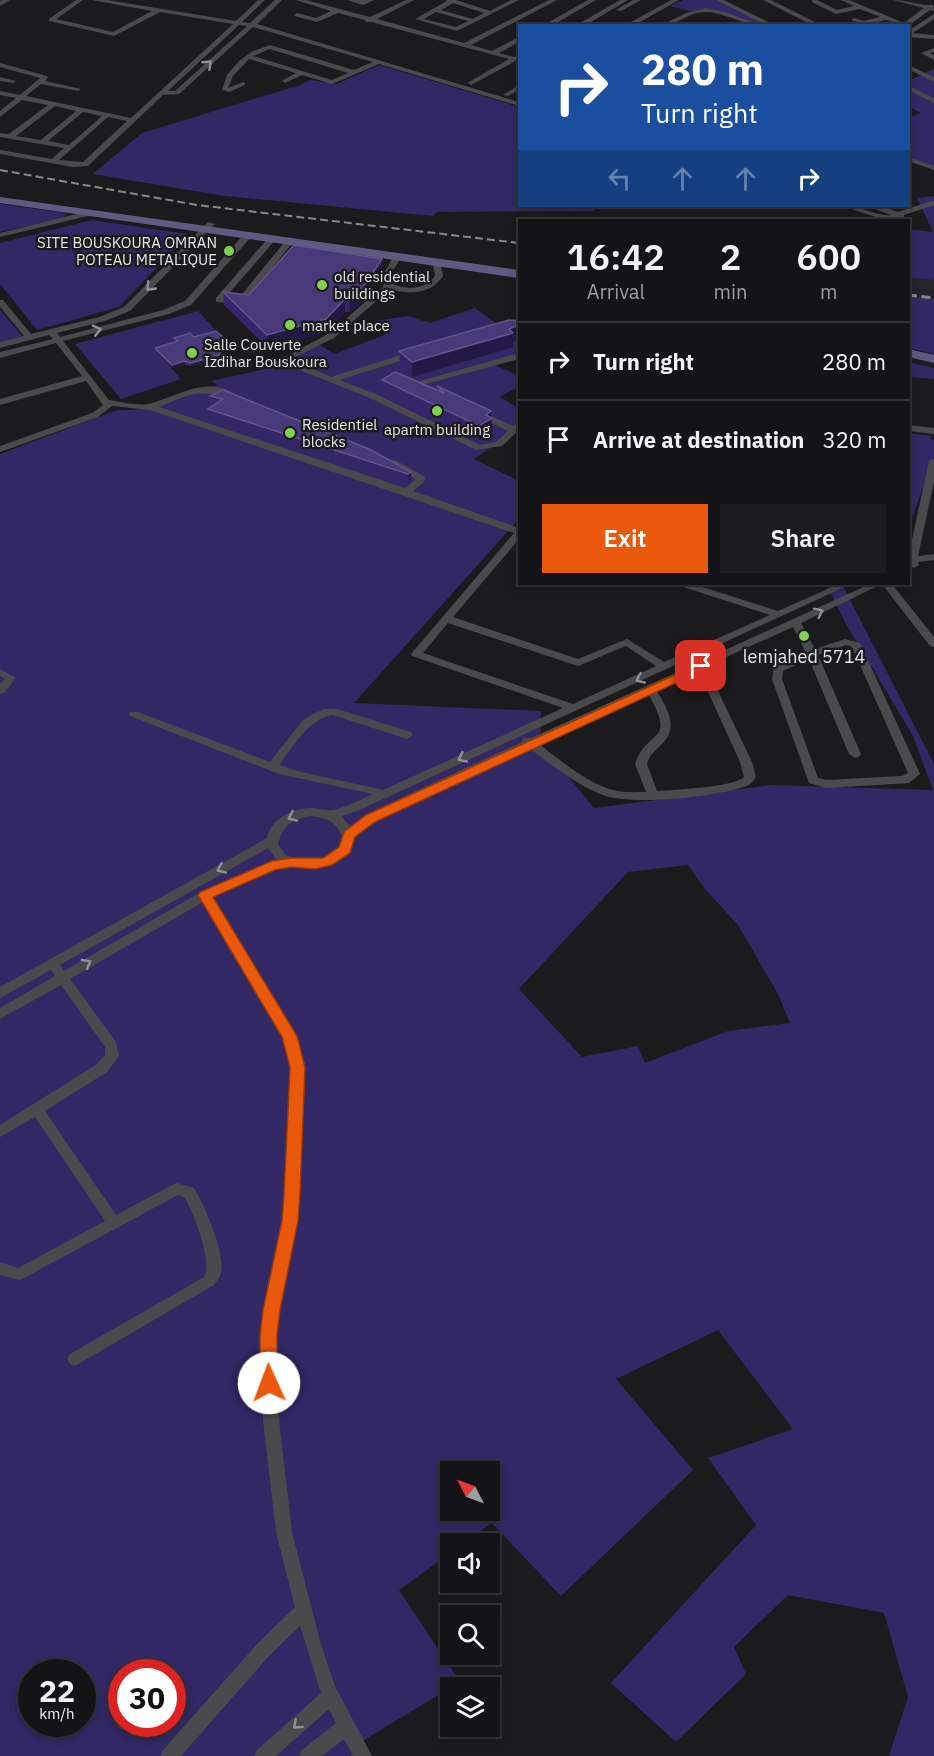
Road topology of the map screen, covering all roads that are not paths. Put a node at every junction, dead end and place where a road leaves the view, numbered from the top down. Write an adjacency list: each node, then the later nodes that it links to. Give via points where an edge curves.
1 (7, 0): 25 (street)
2 (80, 0): 31 (street, via 51,20 116,34)
3 (95, 0): 31 (street)
4 (135, 0): 26 (street)
5 (262, 0): 40 (street)
6 (279, 0): 44 (street)
7 (299, 0): 33 (street)
8 (350, 0): 9 (street)
9 (371, 0)
10 (411, 0): 42 (street)
11 (554, 0): 30 (street)
12 (594, 0): 37 (street)
13 (625, 0): 47 (street)
14 (638, 0): 48 (street)
15 (676, 0): 49 (street)
16 (719, 0): 24 (street)
17 (766, 0): 53 (street)
18 (776, 0): 54 (street)
19 (844, 0): 28 (street)
20 (896, 0): 29 (street)
21 (451, 1): 32 (street); 35 (street)
22 (814, 1): 28 (street, via 837,12)
23 (516, 2): 35 (street)
24 (733, 3): 51 (street); 52 (street)
25 (0, 4)
26 (166, 5): 31 (street); 40 (street)
27 (528, 6): 30 (street)
28 (861, 7): 39 (street)
29 (932, 7): 56 (street)
30 (537, 9): 34 (street); 62 (street)
31 (157, 10): 40 (street)
32 (435, 10): 43 (street); 43 (street, via 418,19 453,30)
33 (336, 11): 36 (street, via 318,20); 42 (street)
34 (545, 11)
35 (491, 13): 43 (street)
36 (297, 15)
37 (559, 16): 46 (street); 47 (street)
38 (934, 16): 57 (street)
39 (886, 18): 41 (street, via 866,23); 55 (street)
40 (240, 20): 44 (street); 91 (street)
41 (854, 20)
42 (368, 21): 62 (street)
43 (475, 21)
44 (253, 22): 61 (street); 91 (street, one-way to 44, via 177,93)
45 (749, 22): 50 (street, via 698,9)
46 (548, 24)
47 (580, 24)
48 (596, 24)
49 (631, 24)
50 (669, 24)
51 (770, 24)
52 (781, 24)
53 (816, 24)
54 (826, 24)
55 (901, 24)
56 (906, 24)
57 (910, 33)
58 (910, 34): 59 (street)
59 (934, 38)
60 (518, 40): 64 (street)
61 (331, 46): 66 (street); 69 (street); 72 (street)
62 (464, 46): 64 (street)
63 (934, 50): 67 (street, via 924,53)
64 (493, 53): 68 (street)
65 (248, 57): 66 (street, via 270,47); 73 (street); 83 (street, via 226,78 224,89)
66 (308, 58): 73 (street); 77 (street)
67 (934, 58)
68 (518, 60): 85 (street); 86 (street)
69 (377, 63): 75 (street); 77 (street)
70 (910, 63): 78 (street)
71 (0, 65): 82 (street, via 43,75)
72 (408, 65): 75 (street); 85 (street)
73 (285, 67): 76 (street)
74 (910, 68): 78 (street)
75 (399, 69): 85 (street)
76 (302, 73): 77 (street, via 334,82); 81 (street)
77 (356, 73)
78 (932, 75)
79 (0, 79): 80 (street)
80 (12, 81)
81 (285, 81)
82 (42, 82): 88 (street); 94 (street)
83 (243, 84)
84 (910, 84): 92 (street)
85 (467, 85): 86 (street); 98 (street)
86 (479, 87): 93 (street)
87 (518, 88): 93 (street)
88 (78, 89)
89 (910, 89): 96 (street)
90 (0, 93): 94 (street)
91 (162, 93): 102 (street)
92 (933, 93)
93 (506, 95): 95 (street)
94 (24, 97): 97 (street); 101 (street)
95 (518, 99)
96 (934, 101)
97 (55, 103): 99 (street); 104 (street)
98 (518, 104)
99 (82, 109): 100 (street); 105 (street)
100 (108, 114): 102 (street); 106 (street)
101 (0, 115)
102 (132, 120): 109 (street, via 85,164)
103 (0, 135): 104 (street)
104 (11, 136): 105 (street)
105 (43, 142): 106 (street)
106 (70, 147): 109 (street)
107 (0, 153): 109 (street)
108 (910, 160): 110 (street)
109 (53, 162)
110 (934, 168)
111 (0, 195): 120 (street)
112 (0, 200): 116 (street)
113 (934, 204): 117 (street)
114 (849, 207): 118 (street)
115 (878, 207): 117 (street)
116 (89, 213): 120 (street); 121 (street)
117 (899, 214): 119 (street)
118 (891, 219)
119 (891, 219)
120 (208, 227): 122 (street); 123 (street); 131 (street, one-way to 131)
121 (0, 235)
122 (248, 236): 123 (street); 130 (street)
123 (275, 236): 124 (street); 127 (street); 130 (street)
124 (290, 241): 125 (street); 130 (street, via 244,296)
125 (398, 256): 126 (street); 129 (street, via 383,278)
126 (436, 261): 128 (street); 129 (street, via 438,280 430,286 411,290)
127 (518, 267)
128 (518, 274)
129 (388, 286): 148 (street, via 331,336 287,358)
130 (213, 291): 133 (street)
131 (136, 301): 133 (street, via 145,308); 134 (street, via 119,314)
132 (0, 302): 135 (street)
133 (166, 312): 134 (street, one-way to 133)
134 (54, 336): 135 (street); 139 (street); 146 (street)
135 (30, 338): 136 (street)
136 (0, 345)
137 (423, 352): 144 (street)
138 (910, 353): 142 (street)
139 (0, 355)
140 (518, 356): 149 (street)
141 (910, 359): 143 (street)
142 (934, 359)
143 (934, 365)
144 (375, 366): 145 (street); 148 (street)
145 (395, 375)
146 (86, 378): 152 (street); 153 (street)
147 (405, 379): 149 (street)
148 (331, 380): 156 (street, via 479,448 499,444)
149 (414, 384): 150 (street)
150 (425, 389)
151 (243, 400): 154 (street, via 201,388)
152 (0, 402)
153 (108, 403): 154 (street); 159 (street, via 95,415)
154 (151, 407): 162 (street)
155 (469, 409): 156 (street)
156 (515, 427)
157 (910, 428): 158 (street)
158 (934, 431)
159 (0, 449)
160 (383, 458): 162 (street, via 420,477 418,484)
161 (934, 461): 166 (street)
162 (406, 492): 163 (street)
163 (518, 532)
164 (518, 533): 173 (street)
165 (929, 558): 167 (street)
166 (910, 561)
167 (910, 565)
168 (687, 585): 172 (street)
169 (844, 585): 172 (street)
170 (875, 585): 174 (street, one-way to 170)
171 (888, 585): 175 (street)
172 (778, 614): 177 (street)
173 (447, 619): 179 (street, via 578,663 627,642); 183 (street, via 416,654)
174 (796, 622): 176 (street); 178 (street)
175 (934, 644)
176 (812, 654): 176 (street, via 785,665 776,675 813,780 826,784 912,777 914,769 856,645 845,642); 188 (street)
177 (689, 655): 178 (street); 179 (street)
178 (701, 666): 181 (street); 191 (street, via 746,762 749,781 736,786)
179 (664, 668): 183 (street, one-way to 183)
180 (0, 672): 182 (street, via 10,680)
181 (651, 690): 187 (street); 191 (street, via 667,718 668,728 640,764)
182 (0, 691)
183 (574, 708): 185 (street)
184 (134, 714): 189 (street)
185 (516, 734): 187 (street); 190 (street, one-way to 190)
186 (406, 735): 189 (street, via 325,711 312,718)
187 (531, 744): 191 (street, via 610,794); 193 (street, via 370,819)
188 (855, 754)
189 (272, 767): 190 (street)
190 (384, 794): 192 (street)
191 (652, 795)
192 (329, 814): 193 (street, via 346,826); 194 (street, one-way to 194, via 307,812 287,818 274,831)
193 (349, 835): 195 (street, via 345,850 327,862)
194 (272, 841): 195 (street, via 276,852); 197 (street, one-way to 197)
195 (291, 862): 196 (street)
196 (205, 895): 198 (street, one-way to 196); 206 (street, via 290,1036 297,1067 291,1212 275,1282 268,1365 284,1532)
197 (52, 963): 198 (street); 199 (street)
198 (62, 977): 200 (street); 201 (street, via 111,1046 112,1056 102,1068)
199 (0, 993)
200 (0, 1014)
201 (37, 1110): 202 (street); 203 (street)
202 (0, 1132)
203 (116, 1224): 204 (street, via 19,1274); 205 (street, via 170,1190 184,1189 197,1205 214,1257 214,1273 200,1289)
204 (0, 1268)
205 (75, 1359)
206 (304, 1610): 207 (street); 209 (street, via 262,1650)
207 (331, 1695): 208 (street); 210 (street, one-way to 210)
208 (347, 1726): 211 (street); 212 (street)
209 (169, 1756)
210 (263, 1756)
211 (308, 1756)
212 (363, 1756)

